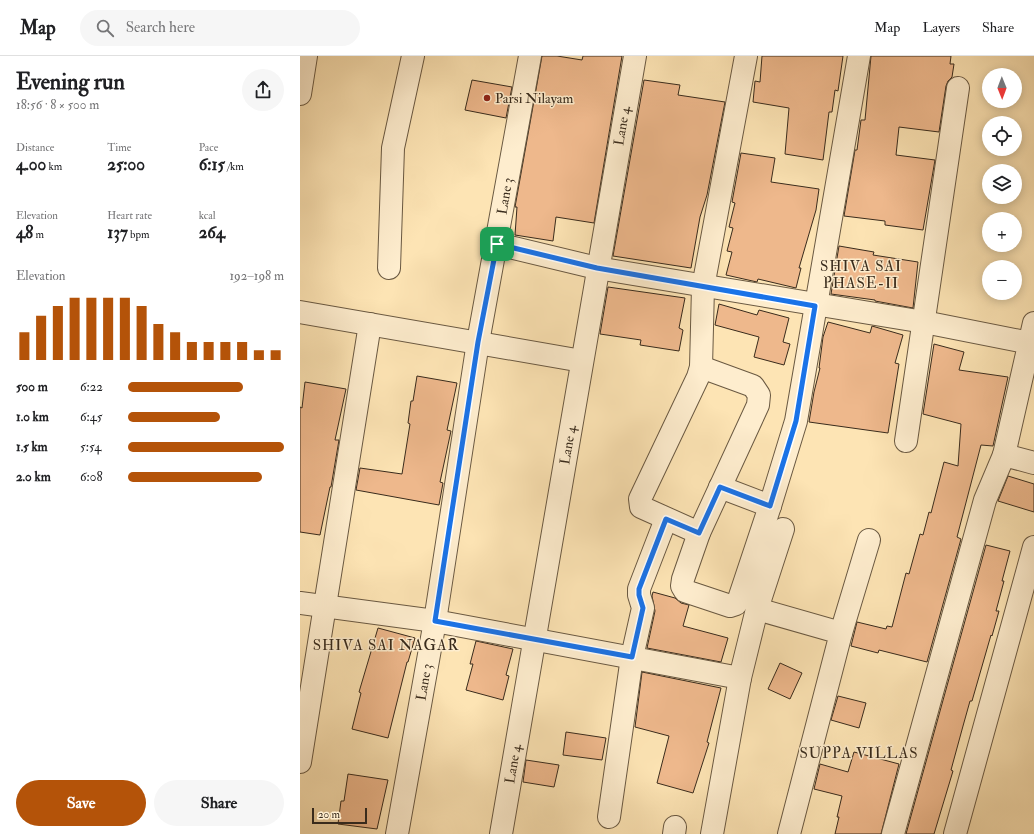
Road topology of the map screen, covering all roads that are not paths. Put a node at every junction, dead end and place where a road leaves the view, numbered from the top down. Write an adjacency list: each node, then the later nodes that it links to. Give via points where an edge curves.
1 (306, 56): 8 (street)
2 (413, 56): 10 (street, via 393,148)
3 (530, 56): 9 (street, Lane 3)
4 (634, 56): 11 (street, Lane 4)
5 (746, 56): 12 (street)
6 (859, 56): 13 (street)
7 (958, 88): 15 (street)
8 (300, 94)
9 (497, 244): 11 (street); 18 (street, Lane 3)
10 (389, 268)
11 (597, 268): 12 (street); 19 (street, Lane 4)
12 (703, 286): 13 (street); 20 (street)
13 (815, 306): 15 (street); 25 (street, via 796,421)
14 (300, 312): 16 (street)
15 (924, 322): 17 (street); 21 (street)
16 (370, 324): 18 (street); 32 (street)
17 (1032, 333): 22 (street)
18 (478, 342): 19 (street); 34 (street, Lane 3)
19 (582, 361): 36 (street, Lane 4)
20 (701, 367): 24 (street, via 754,386 759,396 758,405); 26 (street, via 640,498 641,507)
21 (906, 441)
22 (1004, 455): 23 (street); 45 (street, via 985,500 974,536)
23 (1034, 463)
24 (720, 487): 25 (street); 28 (street)
25 (770, 506): 28 (street, via 736,604 730,606 685,591 682,586)
26 (666, 519): 28 (street); 37 (street, via 639,589 643,608)
27 (783, 529): 33 (street)
28 (699, 533)
29 (869, 540): 35 (street)
30 (1034, 547): 46 (street)
31 (300, 603): 32 (street)
32 (325, 606): 34 (street); 39 (street)
33 (757, 609): 35 (street); 38 (street)
34 (435, 621): 36 (street); 41 (street, Lane 3)
35 (841, 633): 44 (street)
36 (534, 639): 37 (street); 42 (street, Lane 4)
37 (632, 657): 38 (street); 40 (street)
38 (740, 678): 43 (street)
39 (300, 762)
40 (609, 817)
41 (397, 834)
42 (501, 834)
43 (712, 834)
44 (789, 834)
45 (893, 834)
46 (955, 834)

